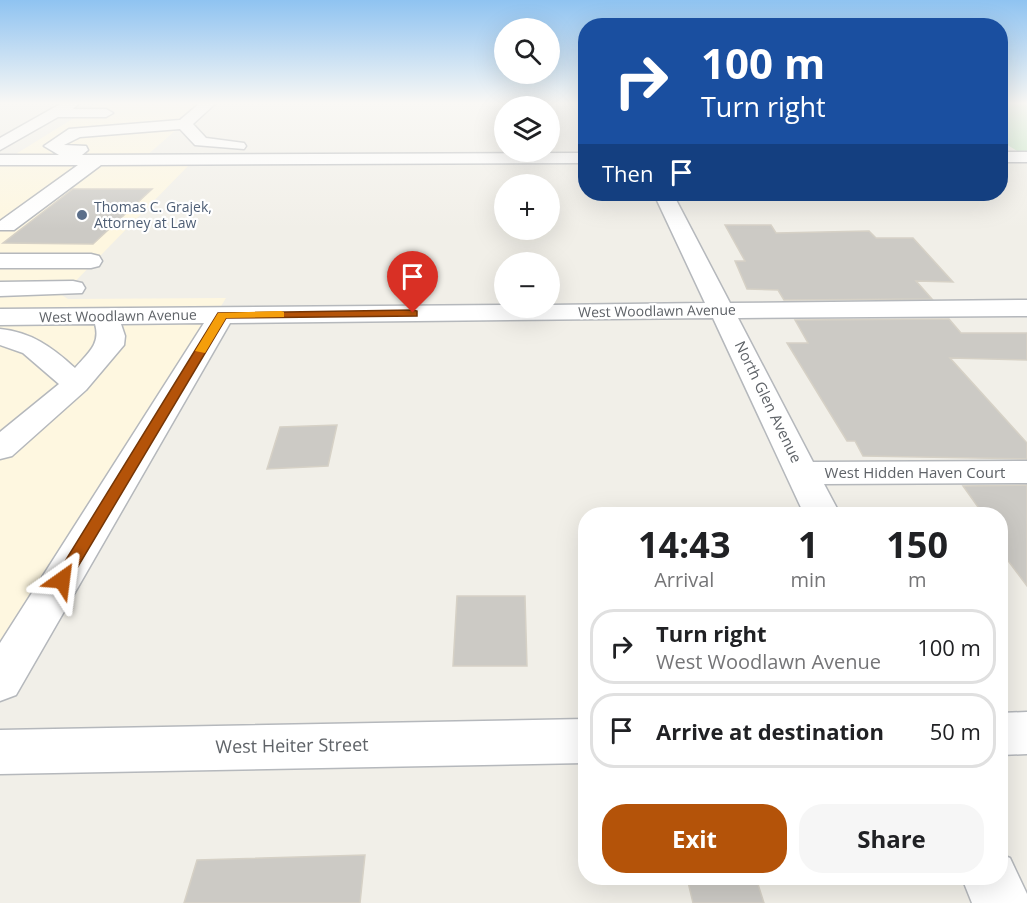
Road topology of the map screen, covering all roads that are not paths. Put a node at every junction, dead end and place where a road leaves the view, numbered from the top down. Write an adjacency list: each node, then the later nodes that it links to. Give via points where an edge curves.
1 (57, 145): 2 (street, via 53,149 148,149)
2 (170, 145)
3 (255, 145): 4 (street)
4 (494, 146)
5 (1008, 157): 6 (street)
6 (1027, 157)
7 (578, 158): 9 (street)
8 (0, 160): 9 (street)
9 (96, 160): 10 (street)
10 (71, 178): 11 (street); 14 (street)
11 (105, 178)
12 (668, 201): 21 (street, North Glen Avenue)
13 (0, 205): 14 (street)
14 (36, 205): 15 (street)
15 (2, 228)
16 (0, 261): 17 (street)
17 (91, 261)
18 (73, 288): 19 (street)
19 (0, 289)
20 (1027, 308): 21 (street, West Woodlawn Avenue)
21 (723, 310): 22 (street, West Woodlawn Avenue); 29 (street, North Glen Avenue)
22 (222, 315): 24 (street, West Woodlawn Avenue); 31 (street)
23 (0, 317): 24 (street, West Woodlawn Avenue)
24 (106, 317): 26 (street, via 112,336 110,345)
25 (0, 337): 26 (street, via 30,344)
26 (76, 384): 27 (street)
27 (0, 449)
28 (1027, 472): 29 (street, West Hidden Haven Court)
29 (803, 473): 30 (street, North Glen Avenue)
30 (819, 507)
31 (0, 682)
32 (1027, 733): 33 (street)
33 (1008, 734)
34 (578, 741): 35 (street, West Heiter Street)
35 (0, 752)
36 (993, 885): 37 (street)
37 (1002, 903)

